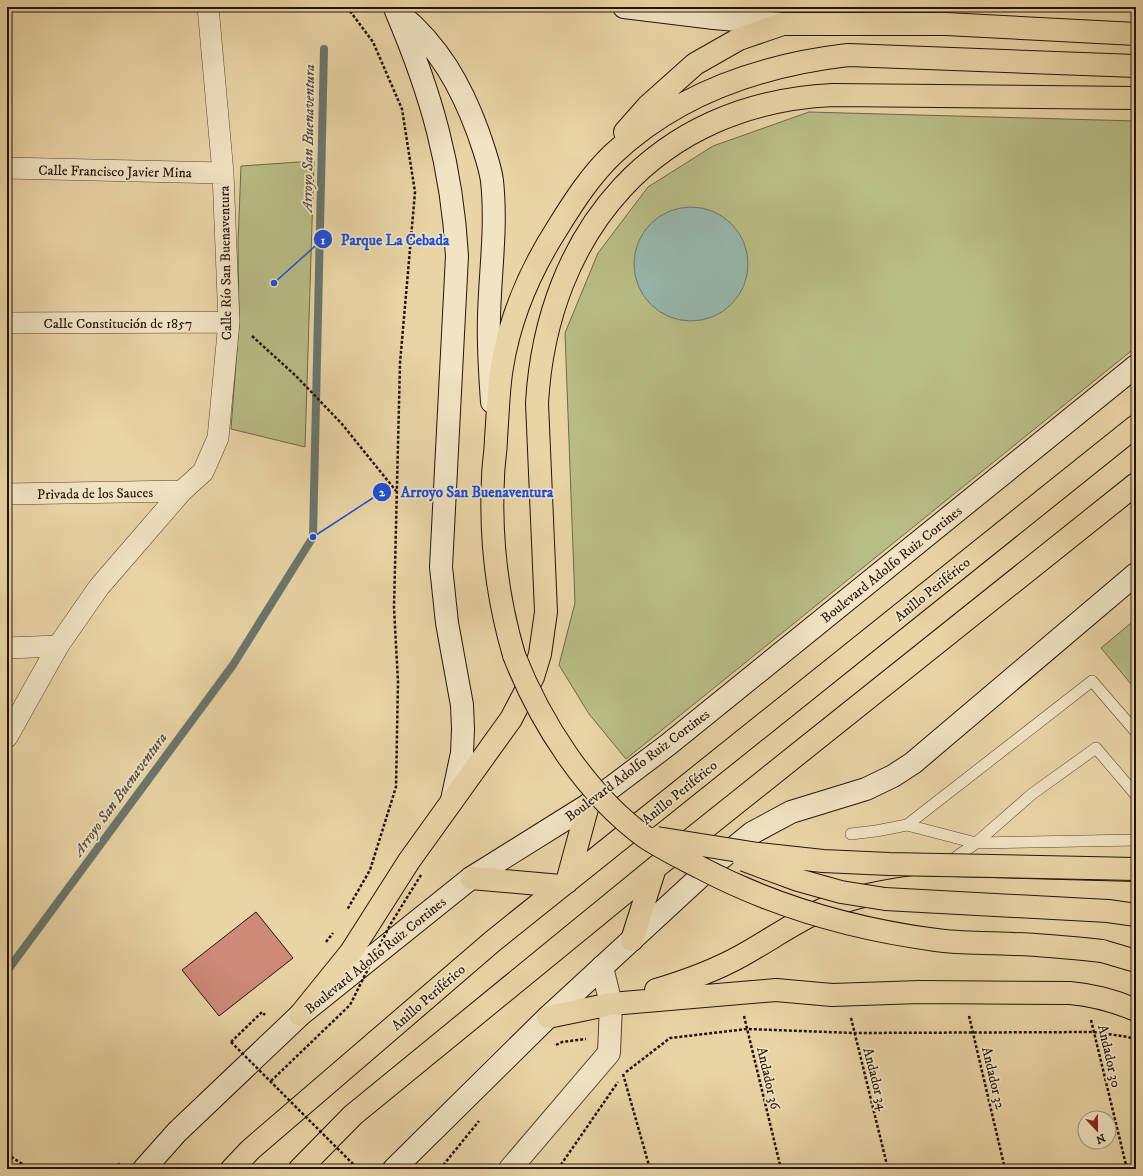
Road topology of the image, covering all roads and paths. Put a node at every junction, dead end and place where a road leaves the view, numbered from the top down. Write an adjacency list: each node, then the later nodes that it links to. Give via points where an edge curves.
1 (208, 7): 10 (street, Calle Río San Buenaventura)
2 (347, 7): 19 (path, via 373,42 402,109 415,192 400,362)
3 (624, 7): 5 (main road)
4 (394, 9): 16 (main road, via 425,38 455,78 480,137 492,180 494,218 489,326); 27 (main road, via 419,68 438,126 456,224 457,256 441,567 463,729 462,753)
5 (783, 24): 6 (main road, via 946,24); 11 (main road, via 739,39 694,64 628,127)
6 (1136, 34)
7 (1136, 66): 11 (main road, via 848,55 787,64 732,81 676,108 634,136)
8 (1136, 98): 27 (main road, via 809,96 785,99 741,111 675,142 629,179 593,223 568,270 558,292 543,344 537,403 546,612 540,654 533,677 511,719)
9 (7, 168): 10 (street, Calle Francisco Javier Mina)
10 (223, 173): 12 (street, Calle Río San Buenaventura)
11 (595, 174): 16 (main road, via 548,242 522,296 510,330 502,366 497,402)
12 (229, 322): 13 (street, Calle Constitución de 1857); 18 (street, Calle Río San Buenaventura, via 218,438 203,472); 19 (path, via 242,327 296,376 342,424)
13 (7, 323)
14 (1136, 366): 28 (main road, Boulevard Adolfo Ruiz Cortines, via 669,744)
15 (1136, 426): 40 (main road, Anillo Periférico)
16 (496, 439): 31 (main road, bridge, via 493,477 494,550 504,620 523,678 540,711 570,758 615,810)
17 (1136, 484): 35 (main road)
18 (182, 491): 20 (street, Privada de los Sauces); 22 (street, Calle Río San Buenaventura, via 99,587)
19 (397, 492): 42 (path, via 394,608 398,682 396,787 370,870)
20 (7, 494)
21 (1136, 574): 34 (main road, via 913,763 866,789 791,812 770,822)
22 (58, 646): 23 (street); 25 (street, Calle Río San Buenaventura)
23 (7, 648)
24 (1136, 732): 29 (lane, via 1092,681)
25 (7, 737)
26 (1136, 795): 33 (lane, via 1096,748 1032,794)
27 (452, 800): 56 (main road, via 409,861 351,952)
28 (588, 805): 38 (main road, Boulevard Adolfo Ruiz Cortines); 40 (main road)
29 (907, 825): 30 (lane); 33 (lane)
30 (851, 834)
31 (645, 836): 34 (main road, bridge); 47 (main road, bridge, via 670,853 732,884 766,899 832,920 939,941 1102,951)
32 (1136, 840): 33 (lane)
33 (976, 844): 39 (lane)
34 (716, 856): 35 (main road); 36 (main road, bridge, via 889,864); 43 (main road, bridge, via 841,892 885,899); 45 (main road)
35 (655, 868): 45 (main road); 68 (main road, via 353,1115)
36 (1136, 869)
37 (421, 875): 63 (path, bridge, via 390,925 350,1005)
38 (471, 878): 40 (main road); 56 (main road, Boulevard Adolfo Ruiz Cortines)
39 (925, 880): 41 (main road); 53 (main road, via 828,907 716,969 691,980)
40 (564, 884): 67 (main road, Anillo Periférico, via 487,946 250,1150)
41 (1136, 893)
42 (346, 911)
43 (1136, 914)
44 (334, 931): 46 (path)
45 (632, 940): 48 (main road)
46 (324, 944)
47 (1136, 961)
48 (602, 967): 53 (main road); 57 (main road)
49 (738, 992): 52 (main road, via 776,990); 53 (main road); 58 (path, Andador 36)
50 (964, 992): 51 (main road); 52 (main road); 59 (path, Andador 32)
51 (1085, 994): 54 (main road, via 1121,1003); 60 (path, Andador 30)
52 (845, 995): 61 (path, Andador 34)
53 (611, 1004): 57 (main road); 71 (main road, via 609,1053)
54 (1136, 1010)
55 (262, 1012): 63 (path, bridge, via 231,1042)
56 (300, 1015): 66 (main road, Boulevard Adolfo Ruiz Cortines, via 177,1132)
57 (548, 1017): 70 (main road)
58 (747, 1029): 61 (path); 72 (path, via 670,1038 624,1074); 73 (path, Andador 36)
59 (973, 1031): 60 (path); 61 (path); 75 (path, Andador 32)
60 (1094, 1032): 62 (path); 76 (path, Andador 30)
61 (855, 1033): 74 (path, Andador 34)
62 (1136, 1040)
63 (271, 1081): 69 (path, bridge)
64 (7, 1154): 65 (path)
65 (30, 1169)
66 (144, 1169)
67 (232, 1169)
68 (300, 1169)
69 (358, 1169)
70 (394, 1169)
71 (510, 1169)
72 (558, 1169)
73 (781, 1169)
74 (888, 1169)
75 (1004, 1169)
76 (1127, 1169)

